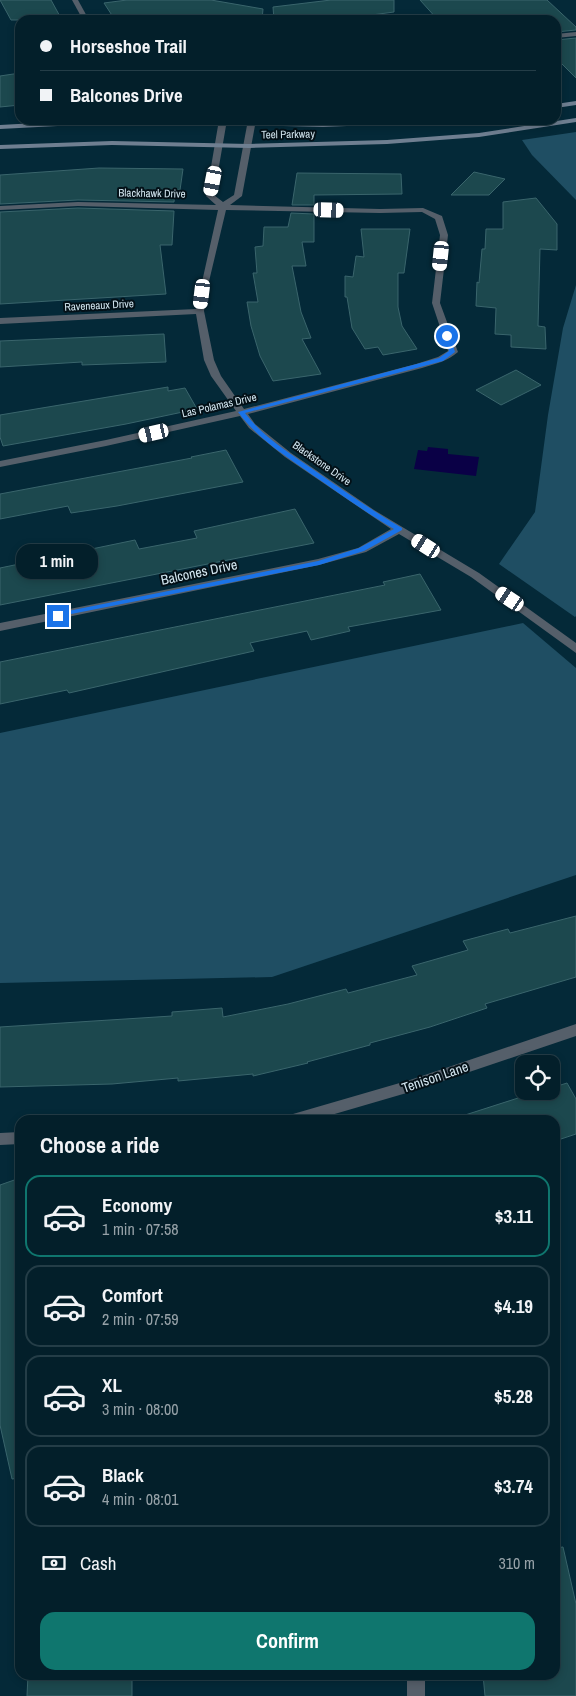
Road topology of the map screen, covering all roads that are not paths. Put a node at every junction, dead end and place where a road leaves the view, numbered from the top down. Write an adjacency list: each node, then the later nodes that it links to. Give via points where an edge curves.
1 (75, 0): 2 (street)
2 (83, 15)
3 (576, 34): 4 (street)
4 (561, 36)
5 (576, 103): 6 (main road)
6 (561, 105)
7 (576, 120): 8 (main road, Teel Parkway)
8 (561, 122)
9 (38, 125): 13 (main road, Teel Parkway)
10 (222, 125): 14 (street)
11 (251, 125): 15 (street)
12 (544, 125): 15 (main road, Teel Parkway, via 479,135 387,142)
13 (0, 127)
14 (220, 145): 15 (main road, Teel Parkway); 16 (main road, Teel Parkway, via 112,143); 17 (street, via 210,196)
15 (248, 146): 17 (street, via 238,196)
16 (0, 147)
17 (223, 206): 18 (street, Blackhawk Drive, via 78,204); 19 (street, Blackstone Drive); 21 (street, Blackhawk Drive, via 423,210 439,218 444,234 436,303 452,352)
18 (0, 208)
19 (200, 312): 20 (street, Raveneaux Drive); 22 (street, Blackstone Drive, via 209,360)
20 (0, 321)
21 (441, 359): 22 (street, Las Polamas Drive)
22 (241, 412): 23 (street, Las Polamas Drive); 24 (street, Blackstone Drive, via 252,426 288,455)
23 (0, 464)
24 (399, 529): 25 (street, Balcones Drive, via 362,550 319,562); 26 (street, Blackstone Drive, via 503,594)
25 (0, 627)
26 (576, 649)
27 (576, 1030): 28 (street, Tenison Lane, via 410,1086)
28 (310, 1115)
29 (15, 1138): 30 (street)
30 (0, 1139)
31 (416, 1680): 32 (street)
32 (416, 1696)

